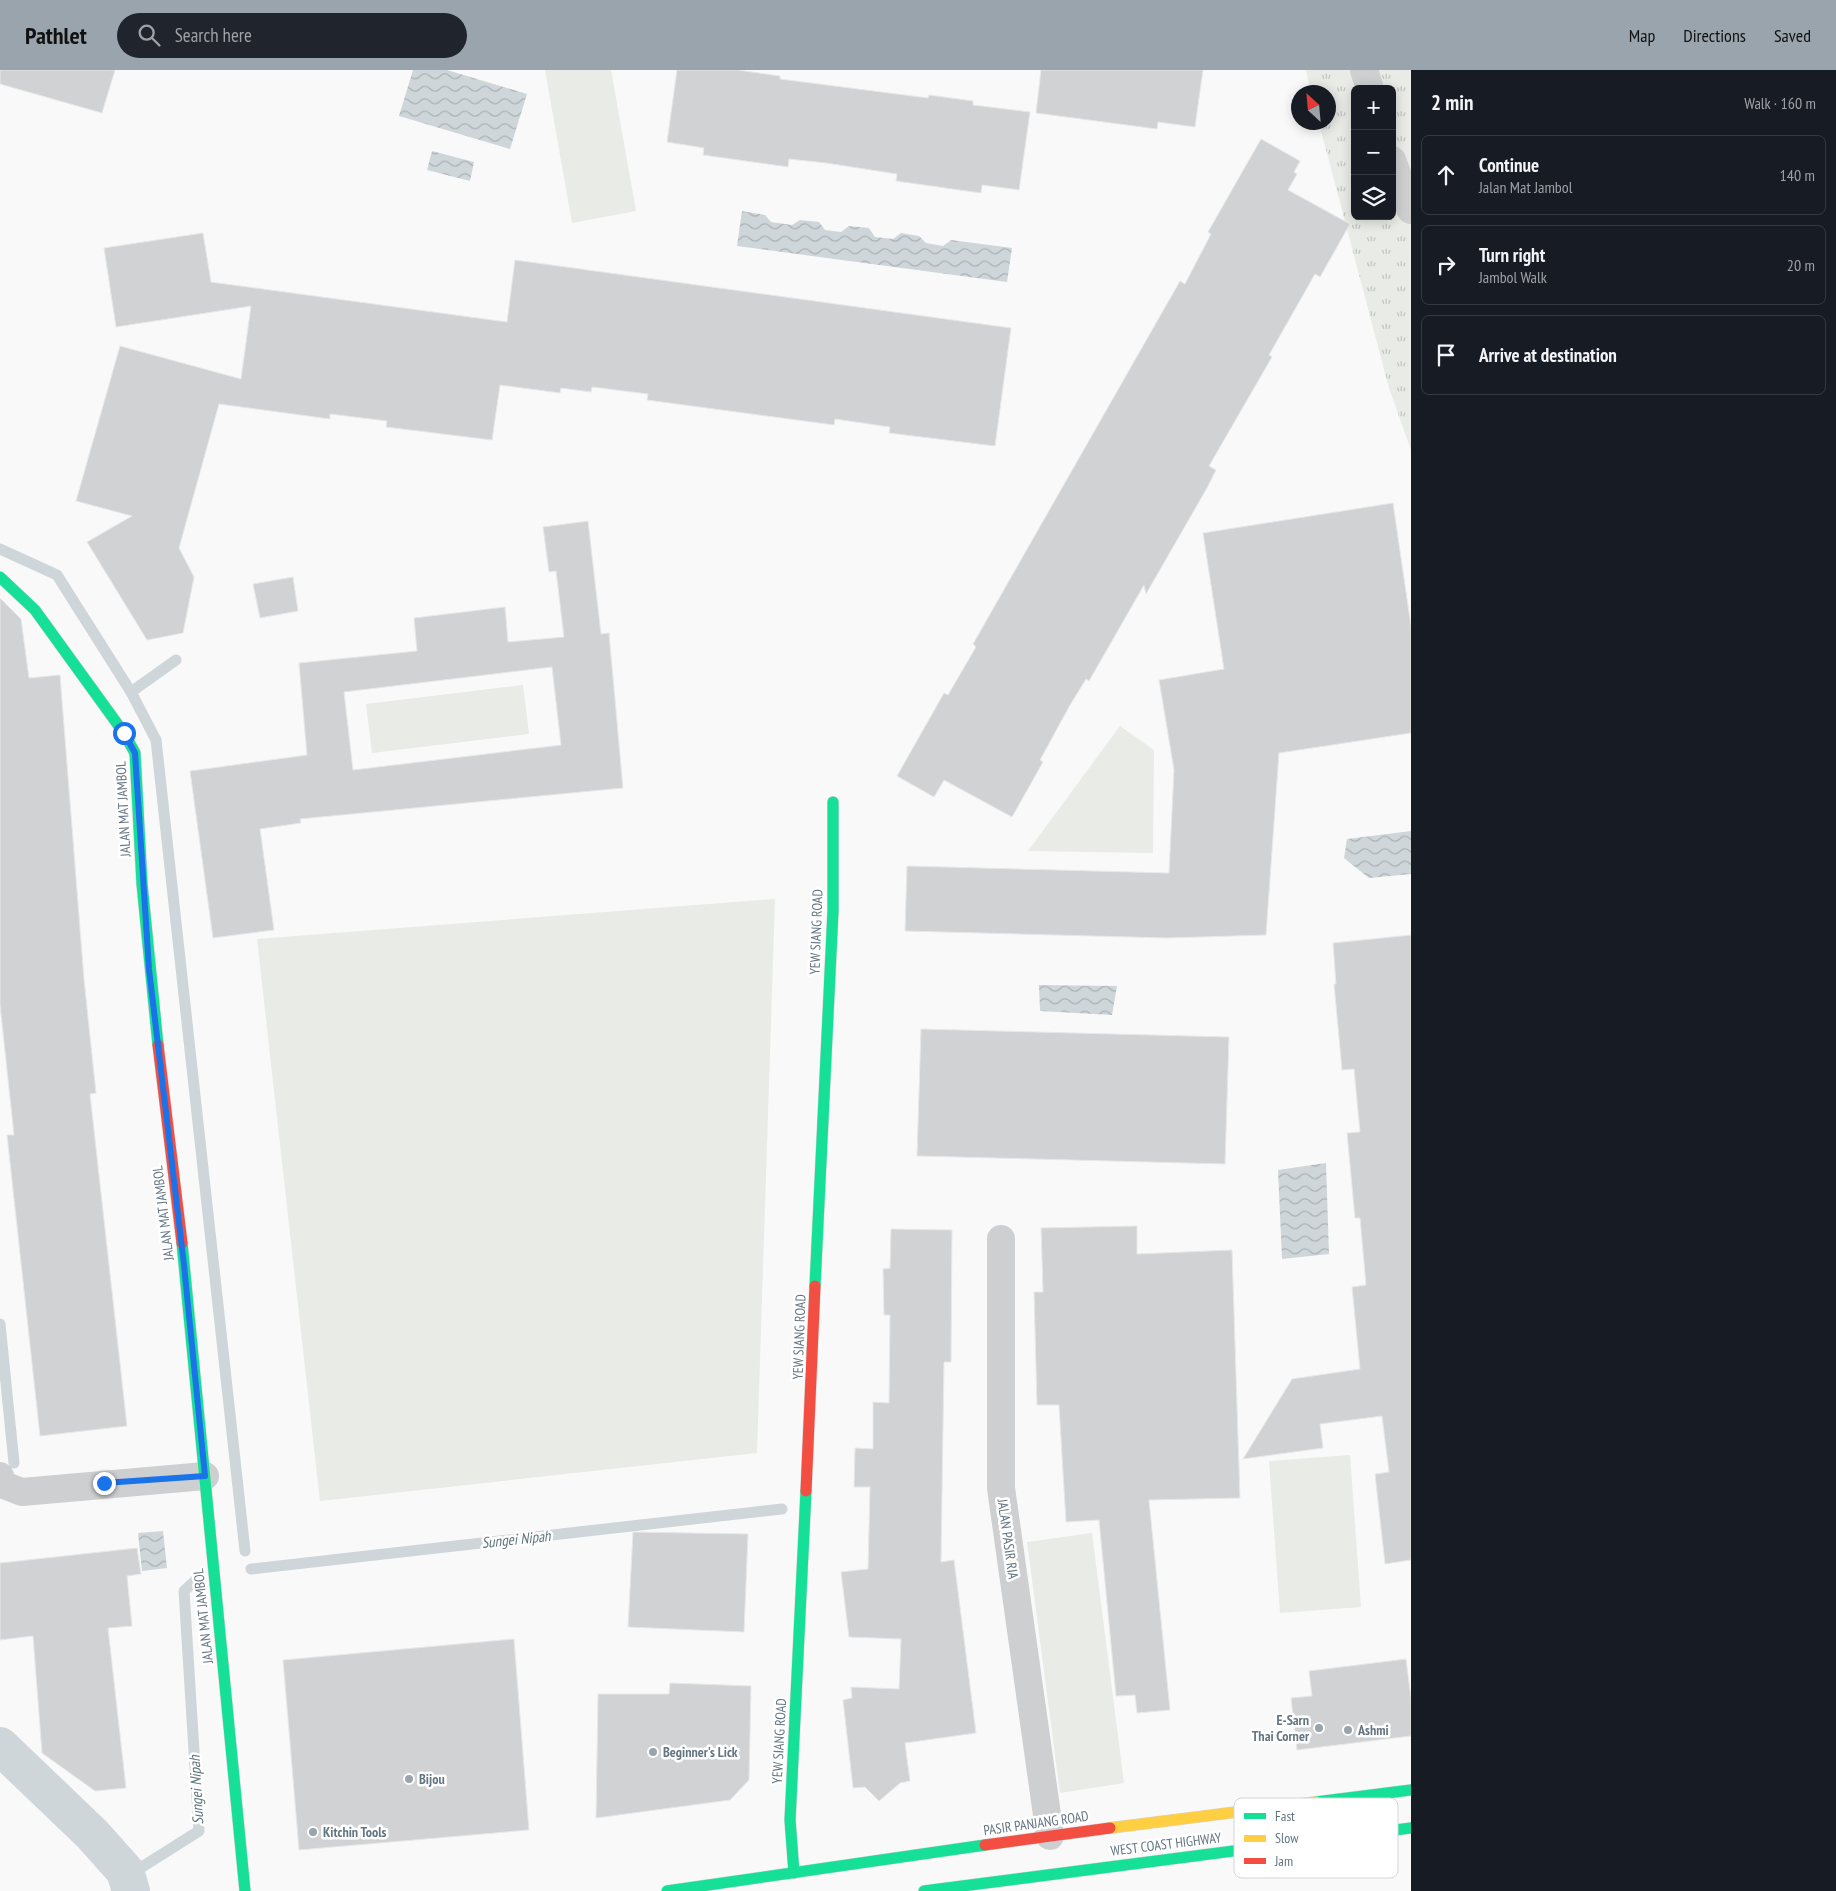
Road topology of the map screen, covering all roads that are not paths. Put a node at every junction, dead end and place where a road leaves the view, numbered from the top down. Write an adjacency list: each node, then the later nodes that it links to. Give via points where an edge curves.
1 (1364, 70): 2 (street)
2 (1369, 85)
3 (1396, 171): 4 (street)
4 (1411, 210)
5 (0, 577): 9 (main road, JALAN MAT JAMBOL, via 35,610 135,753 149,969)
6 (833, 802): 17 (main road, YEW SIANG ROAD, via 833,911 790,1820)
7 (1001, 1239): 15 (street, JALAN PASIR RIA, via 1002,1488)
8 (0, 1476): 9 (street, via 1,1484 22,1492)
9 (205, 1476): 18 (main road, JALAN MAT JAMBOL)
10 (1411, 1790): 11 (main road, PASIR PANJANG ROAD)
11 (1348, 1798)
12 (1234, 1813): 15 (main road, PASIR PANJANG ROAD)
13 (1411, 1828): 14 (main road, WEST COAST HIGHWAY)
14 (1398, 1830)
15 (1050, 1836): 17 (main road, PASIR PANJANG ROAD)
16 (1234, 1851): 20 (main road, WEST COAST HIGHWAY)
17 (794, 1873): 19 (main road, PASIR PANJANG ROAD)
18 (245, 1891)
19 (667, 1891)
20 (924, 1891)

